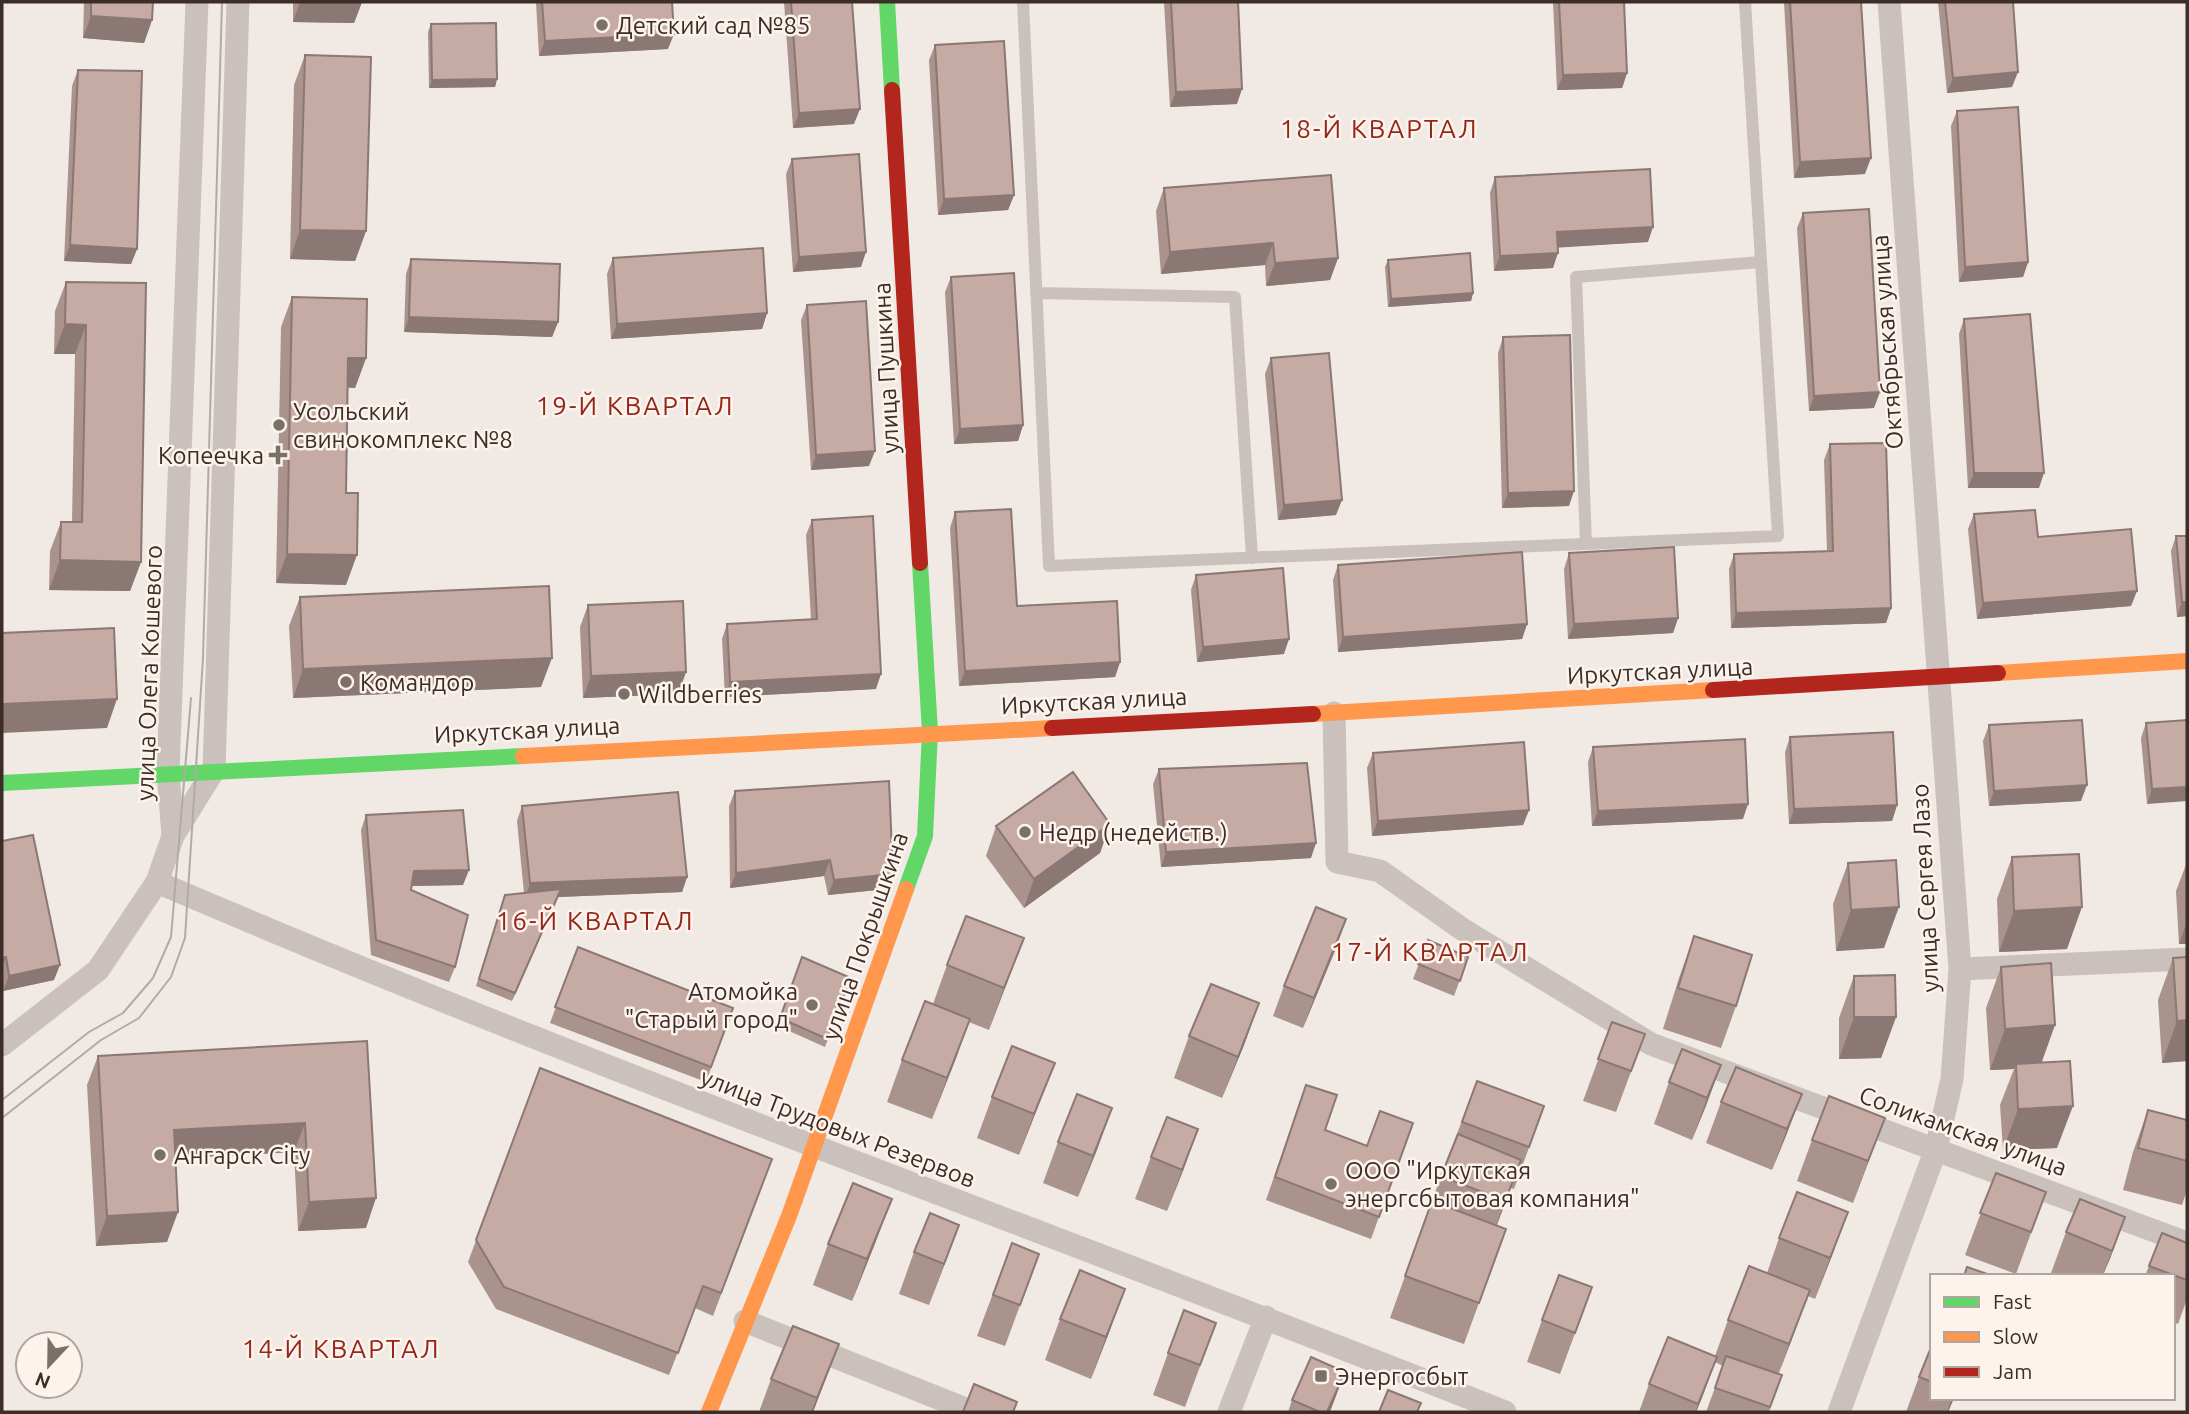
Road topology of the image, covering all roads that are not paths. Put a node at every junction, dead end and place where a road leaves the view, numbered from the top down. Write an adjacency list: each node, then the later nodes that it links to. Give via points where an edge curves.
1 (197, 2): 16 (street, улица Олега Кошевого)
2 (238, 2): 15 (street)
3 (887, 2): 14 (main road, улица Пушкина)
4 (1023, 2): 8 (lane)
5 (1745, 2): 7 (lane)
6 (1889, 2): 12 (street, Октябрьская улица)
7 (1761, 262): 9 (lane, via 1576,277); 9 (lane, via 1778,536)
8 (1036, 293): 10 (lane, via 1235,297); 10 (lane, via 1049,566)
9 (1586, 544): 10 (lane)
10 (1252, 558)
11 (2187, 661): 12 (main road, Иркутская улица)
12 (1937, 678): 13 (main road, Иркутская улица); 21 (street, улица Сергея Лазо)
13 (1334, 713): 14 (main road, Иркутская улица); 24 (street, Соликамская улица, via 1337,862 1381,871 1462,929 1651,1044)
14 (930, 732): 15 (main road, Иркутская улица); 23 (main road, улица Покрышкина, via 925,836)
15 (214, 770): 16 (main road, Иркутская улица); 18 (street, улица Олега Кошевого)
16 (168, 772): 17 (main road, Иркутская улица); 18 (street, улица Олега Кошевого)
17 (2, 783)
18 (173, 836): 19 (street)
19 (157, 882): 22 (street, via 98,970); 23 (street, улица Трудовых Резервов)
20 (2187, 958): 21 (street)
21 (1960, 968): 24 (street, улица Сергея Лазо, via 1952,1079)
22 (2, 1045)
23 (814, 1149): 26 (street, улица Трудовых Резервов); 27 (main road, улица Покрышкина)
24 (1936, 1149): 25 (street, Соликамская улица); 32 (street, улица Сергея Лазо)
25 (2187, 1243)
26 (1266, 1317): 30 (street); 31 (street, улица Трудовых Резервов)
27 (745, 1321): 28 (main road, улица Покрышкина); 29 (street)
28 (709, 1412)
29 (973, 1412)
30 (1228, 1412)
31 (1505, 1412)
32 (1839, 1412)

